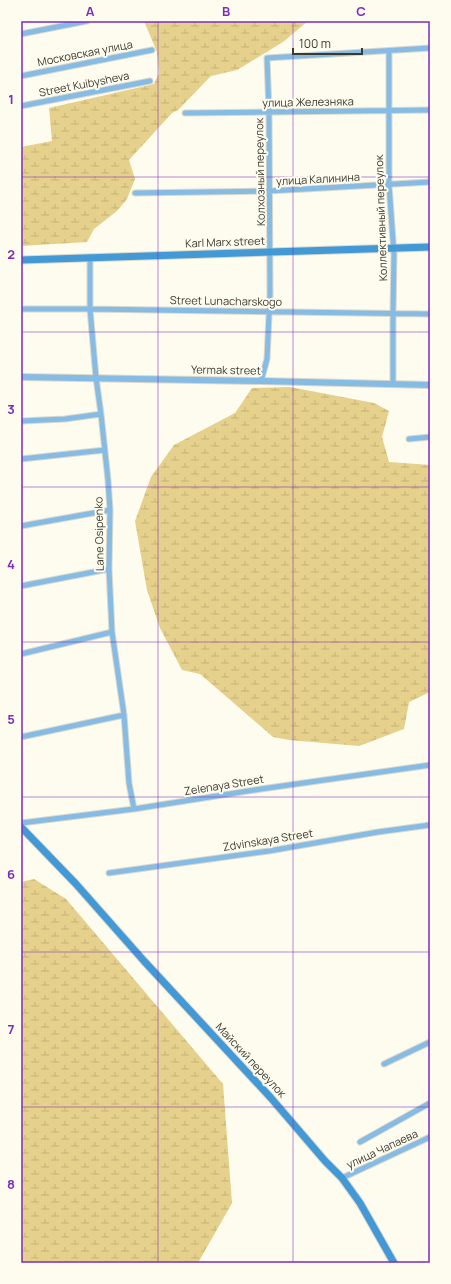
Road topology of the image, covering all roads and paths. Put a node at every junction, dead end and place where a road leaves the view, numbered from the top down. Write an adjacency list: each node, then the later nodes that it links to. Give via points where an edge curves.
1 (87, 21): 2 (street)
2 (21, 34)
3 (430, 48): 5 (street)
4 (152, 50): 6 (street, Московская улица)
5 (389, 51): 10 (street, Коллективный переулок); 11 (street, Колхозный переулок, via 267,58)
6 (21, 76)
7 (150, 81): 8 (street, Street Kuibysheva)
8 (21, 106)
9 (430, 110): 10 (street, улица Железняка)
10 (389, 111): 11 (street, улица Железняка); 14 (street, Коллективный переулок)
11 (269, 112): 12 (street, улица Железняка); 15 (street, Колхозный переулок)
12 (185, 113)
13 (430, 182): 14 (street, улица Калинина)
14 (389, 185): 15 (street, улица Калинина); 18 (street, Коллективный переулок)
15 (269, 191): 16 (street, улица Калинина); 19 (street, Колхозный переулок)
16 (135, 193)
17 (430, 247): 18 (main road, Karl Marx street)
18 (394, 248): 19 (main road, Karl Marx street); 25 (street, Коллективный переулок)
19 (271, 251): 20 (main road, Karl Marx street); 24 (street, Колхозный переулок)
20 (90, 257): 21 (main road, Karl Marx street); 23 (street, Lane Osipenko)
21 (21, 260)
22 (21, 309): 23 (street, Street Lunacharskogo)
23 (90, 309): 24 (street, Street Lunacharskogo); 28 (street, Lane Osipenko)
24 (269, 312): 25 (street, Street Lunacharskogo); 29 (street, Колхозный переулок, via 267,359)
25 (392, 313): 26 (street, Street Lunacharskogo); 30 (street, Коллективный переулок)
26 (430, 314)
27 (21, 377): 28 (street, Yermak street)
28 (96, 378): 29 (street, Yermak street); 32 (street, Lane Osipenko)
29 (261, 381): 30 (street, Yermak street)
30 (393, 384): 31 (street, Yermak street)
31 (430, 385)
32 (101, 414): 33 (street); 36 (street, Lane Osipenko)
33 (21, 421)
34 (430, 437): 35 (street)
35 (409, 439)
36 (105, 450): 37 (street); 38 (street, Lane Osipenko)
37 (21, 459)
38 (110, 510): 39 (street); 40 (street, Lane Osipenko)
39 (21, 526)
40 (109, 569): 41 (street); 42 (street, Lane Osipenko)
41 (21, 586)
42 (112, 632): 43 (street); 44 (street, Lane Osipenko)
43 (21, 654)
44 (124, 715): 45 (street); 47 (street, Lane Osipenko, via 129,783)
45 (21, 737)
46 (430, 765): 47 (street, Zelenaya Street)
47 (134, 810): 48 (street, Zelenaya Street)
48 (21, 823)
49 (430, 825): 51 (street, Zdvinskaya Street)
50 (21, 827): 57 (main road, Майский переулок, via 76,884)
51 (109, 873)
52 (430, 1042): 53 (street)
53 (384, 1064)
54 (430, 1103): 56 (street)
55 (430, 1137): 57 (street, улица Чапаева)
56 (360, 1142)
57 (342, 1178): 58 (main road, Майский переулок, via 360,1203)
58 (394, 1263)

